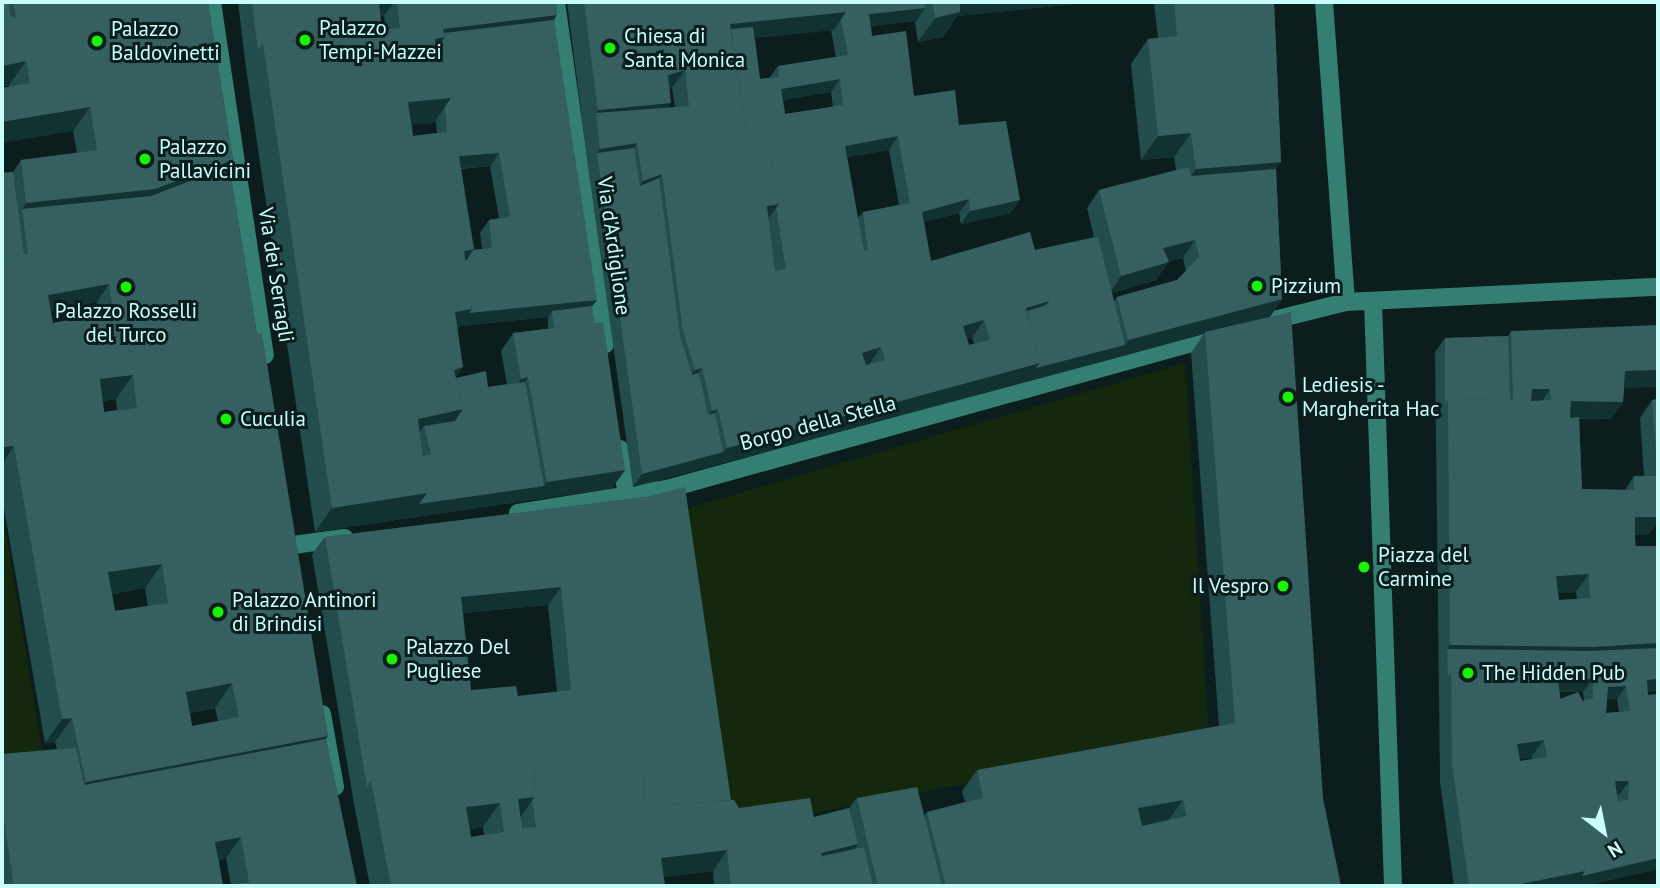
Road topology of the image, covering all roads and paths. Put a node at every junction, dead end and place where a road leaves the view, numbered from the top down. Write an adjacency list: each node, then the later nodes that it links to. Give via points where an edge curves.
1 (212, 2): 8 (street, Via dei Serragli)
2 (556, 2): 7 (street, Via d'Ardiglione)
3 (1324, 2): 6 (street)
4 (1658, 287): 5 (street)
5 (1373, 301): 6 (street); 16 (street)
6 (1346, 302): 10 (street, Borgo della Stella)
7 (607, 359)
8 (267, 368)
9 (617, 428): 10 (street)
10 (627, 497): 11 (street, Borgo della Stella)
11 (494, 516)
12 (360, 536): 13 (street)
13 (293, 545)
14 (318, 693): 15 (street)
15 (338, 802)
16 (1393, 886)

